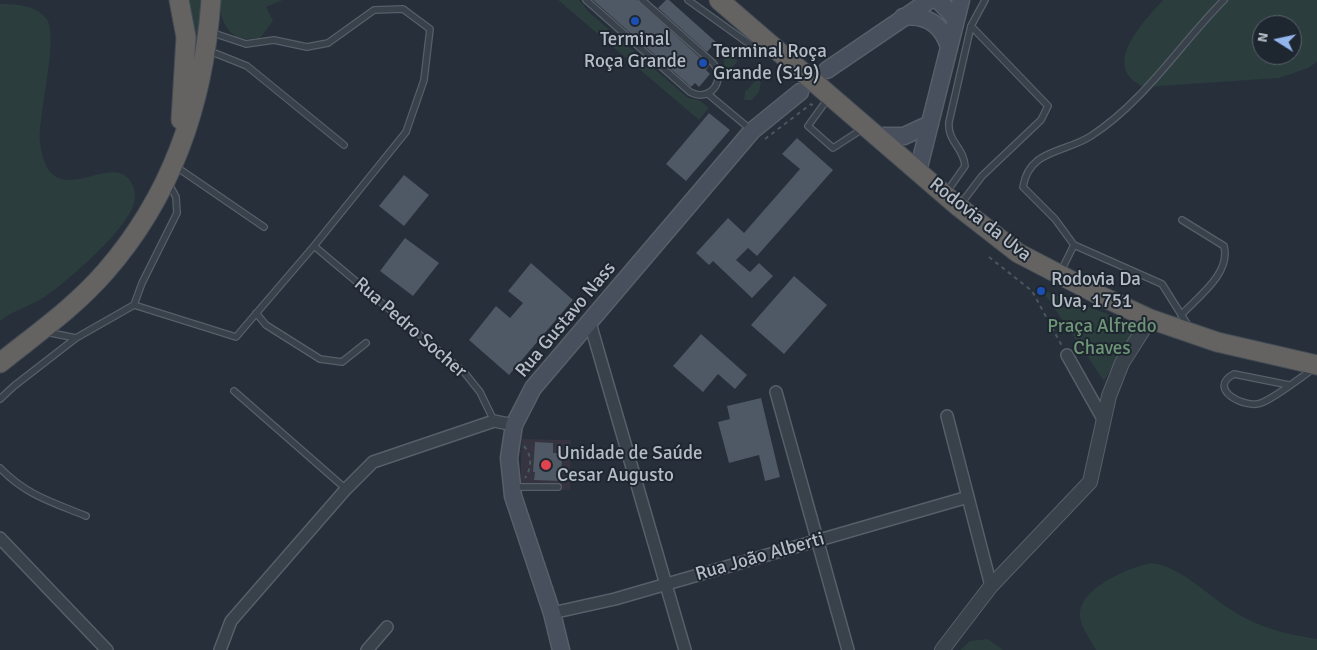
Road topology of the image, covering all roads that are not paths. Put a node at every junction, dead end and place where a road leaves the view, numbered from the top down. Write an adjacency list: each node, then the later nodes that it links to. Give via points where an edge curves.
1 (179, 0): 28 (highway, via 186,37 184,104)
2 (211, 0): 16 (highway)
3 (586, 0): 21 (lane, via 690,92)
4 (642, 0): 21 (lane, via 717,68 717,85)
5 (688, 0): 18 (lane, via 755,48)
6 (719, 0): 18 (highway, Rodovia da Uva)
7 (930, 0): 12 (main road)
8 (937, 0): 13 (main road); 15 (main road)
9 (960, 0): 13 (main road)
10 (985, 0): 14 (lane)
11 (1224, 0): 32 (lane, via 1137,99 1091,136 1042,156 1025,175 1023,187)
12 (903, 17): 15 (main road, via 923,17); 19 (main road)
13 (956, 19): 17 (main road)
14 (971, 26): 29 (lane, via 949,122 948,133 962,153 965,166); 29 (lane, via 1046,102 1048,110)
15 (940, 28): 17 (main road)
16 (207, 40): 26 (lane, via 247,66); 28 (highway, via 199,91); 33 (lane, via 246,44 274,40 307,47 328,43 374,10 403,8 430,30 424,80 406,132)
17 (949, 47): 23 (main road)
18 (791, 63): 22 (highway, Rodovia da Uva)
19 (827, 70)
20 (800, 92): 24 (main road, Rua Gustavo Nass)
21 (708, 94): 24 (lane)
22 (830, 95): 25 (highway, Rodovia da Uva); 25 (lane, via 808,126 833,148)
23 (930, 124): 25 (main road, via 904,136); 27 (main road)
24 (752, 131): 39 (main road, Rua Gustavo Nass)
25 (871, 132): 27 (highway, Rodovia da Uva)
26 (344, 145)
27 (918, 171): 29 (highway, Rodovia da Uva)
28 (170, 173): 31 (lane); 35 (lane, via 177,213); 40 (highway, via 140,228 106,272 73,305)
29 (952, 201): 34 (highway, Rodovia da Uva, via 1018,253)
30 (1182, 220): 37 (lane, via 1224,246 1226,255 1217,277)
31 (264, 227)
32 (1074, 245): 34 (lane); 37 (lane, via 1162,284)
33 (314, 246): 36 (lane); 53 (lane, Rua Pedro Socher, via 464,372 480,392)
34 (1059, 275): 38 (highway, Rodovia da Uva)
35 (134, 305): 36 (lane, via 236,337); 42 (lane)
36 (256, 313): 43 (lane, via 266,325 320,359 342,362)
37 (1181, 315): 41 (lane)
38 (1150, 319): 41 (highway, Rodovia da Uva); 52 (street, via 1122,363)
39 (590, 323): 54 (main road, Rua Gustavo Nass, via 532,388); 63 (street)
40 (41, 330): 42 (lane); 45 (highway)
41 (1193, 333): 46 (highway, Rodovia da Uva)
42 (76, 338): 50 (lane)
43 (366, 343)
44 (1067, 355): 52 (street)
45 (0, 364)
46 (1317, 365): 47 (lane)
47 (1289, 384): 47 (lane, via 1261,404 1252,404 1232,398 1225,391 1224,383 1234,374)
48 (234, 391): 58 (lane)
49 (776, 392): 62 (street)
50 (0, 399)
51 (948, 416): 59 (street)
52 (1103, 419): 64 (street, via 1090,482)
53 (494, 421): 54 (street); 58 (street, via 373,462)
54 (514, 425): 57 (main road, Rua Gustavo Nass, via 509,458)
55 (0, 468): 60 (lane, via 33,495)
56 (558, 487): 57 (lane)
57 (512, 488): 65 (main road, Rua Gustavo Nass)
58 (346, 489): 68 (street, via 231,621)
59 (968, 497): 62 (street, Rua João Alberti); 64 (street)
60 (86, 516)
61 (0, 538): 67 (street)
62 (816, 542): 63 (street, Rua João Alberti); 72 (street)
63 (666, 584): 65 (street, Rua João Alberti); 71 (street)
64 (991, 586): 73 (street)
65 (552, 613): 70 (main road, Rua Gustavo Nass)
66 (387, 627): 69 (street)
67 (107, 650)
68 (220, 650)
69 (367, 650)
70 (561, 650)
71 (685, 650)
72 (848, 650)
73 (942, 650)

